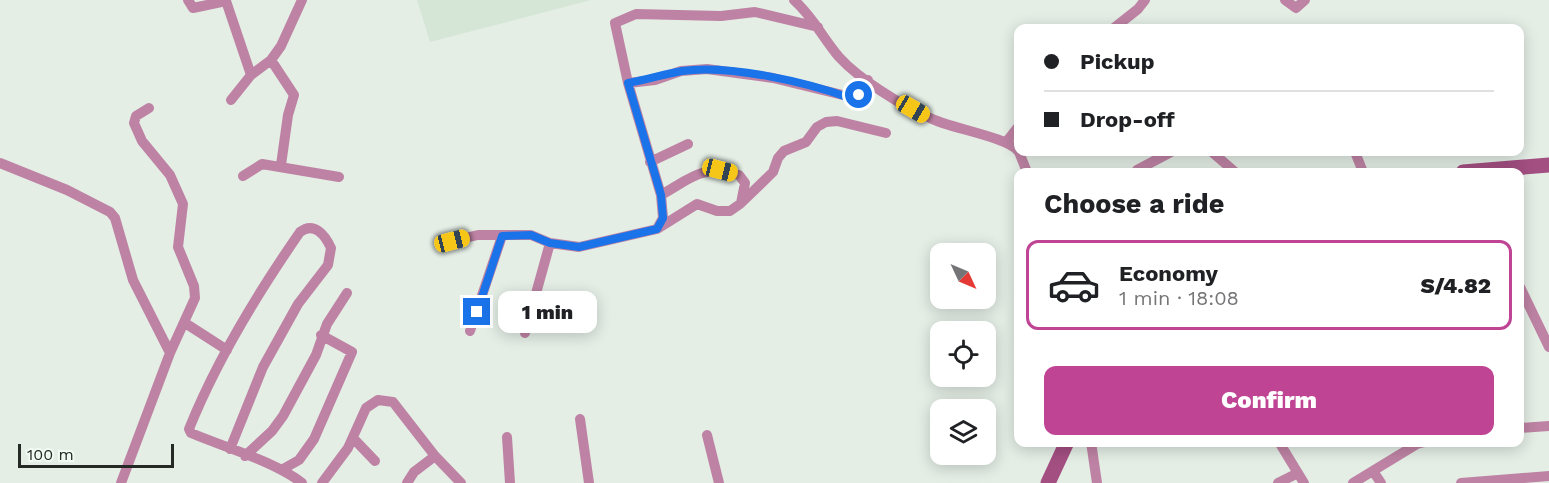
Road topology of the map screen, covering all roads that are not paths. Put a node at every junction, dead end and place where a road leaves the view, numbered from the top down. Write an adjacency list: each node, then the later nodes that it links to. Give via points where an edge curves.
1 (188, 0): 10 (street, via 193,8 226,1)
2 (302, 0): 9 (street)
3 (794, 0): 8 (street)
4 (1145, 0): 7 (street)
5 (1285, 0): 6 (street, via 1296,8)
6 (1305, 0)
7 (1119, 24)
8 (818, 27): 11 (street, via 841,59); 12 (street, via 755,12 721,16 636,14 615,23)
9 (271, 60): 10 (street); 24 (street, via 294,95)
10 (251, 75): 13 (street)
11 (868, 80): 12 (street, via 855,98 773,78 707,69); 17 (street, via 930,118)
12 (628, 83): 22 (street)
13 (231, 100)
14 (150, 108): 39 (street, via 136,116 134,123 142,141 170,175 183,204 178,247 195,298)
15 (1014, 132): 17 (street)
16 (886, 133): 32 (street, via 826,122 806,142 784,151 773,172)
17 (1006, 141): 19 (street)
18 (688, 144): 22 (street)
19 (1014, 147)
20 (1163, 156): 26 (street)
21 (1217, 156): 27 (street)
22 (650, 162): 31 (street)
23 (0, 163): 45 (street, via 110,212 133,280)
24 (281, 165): 29 (street, via 262,164); 30 (street)
25 (1549, 165): 28 (street)
26 (1141, 168)
27 (1230, 168)
28 (1512, 168)
29 (243, 176)
30 (339, 177)
31 (661, 195): 32 (street, via 708,170 720,170 739,175 745,183); 33 (street, via 663,218)
32 (740, 204): 33 (street, via 730,211 717,211 698,204)
33 (657, 229): 36 (street, via 579,247)
34 (502, 236): 35 (street, via 478,235); 36 (street, via 531,235); 40 (street)
35 (452, 241)
36 (550, 243): 41 (street)
37 (347, 293): 42 (street)
38 (1524, 295): 43 (street)
39 (185, 323): 44 (street); 45 (street)
40 (470, 331)
41 (525, 333)
42 (321, 335): 57 (street, via 316,355 283,416); 60 (street, via 352,352 314,439 299,460)
43 (1549, 347)
44 (227, 350): 56 (street, via 189,429); 56 (street, via 261,289 300,232 308,227 320,232 331,248 328,265 298,304 270,354)
45 (170, 353): 64 (street)
46 (580, 419): 70 (street)
47 (1549, 426): 48 (street)
48 (1524, 428)
49 (707, 435): 71 (street)
50 (507, 436): 69 (street)
51 (353, 438): 58 (street, via 366,408 378,400 388,400); 59 (street); 66 (street)
52 (1065, 447): 72 (street)
53 (1092, 447): 73 (street)
54 (1282, 447): 62 (street)
55 (1413, 447): 61 (street)
56 (230, 449): 57 (street)
57 (245, 456): 60 (street)
58 (435, 456): 67 (street, via 414,472); 68 (street)
59 (375, 461)
60 (283, 469): 65 (street)
61 (1373, 471): 76 (street); 77 (street)
62 (1298, 473): 74 (street); 75 (street)
63 (1549, 476): 78 (street)
64 (121, 483)
65 (302, 483)
66 (322, 483)
67 (407, 483)
68 (461, 483)
69 (510, 483)
70 (589, 483)
71 (719, 483)
72 (1048, 483)
73 (1097, 483)
74 (1278, 483)
75 (1304, 483)
76 (1353, 483)
77 (1381, 483)
78 (1461, 483)

